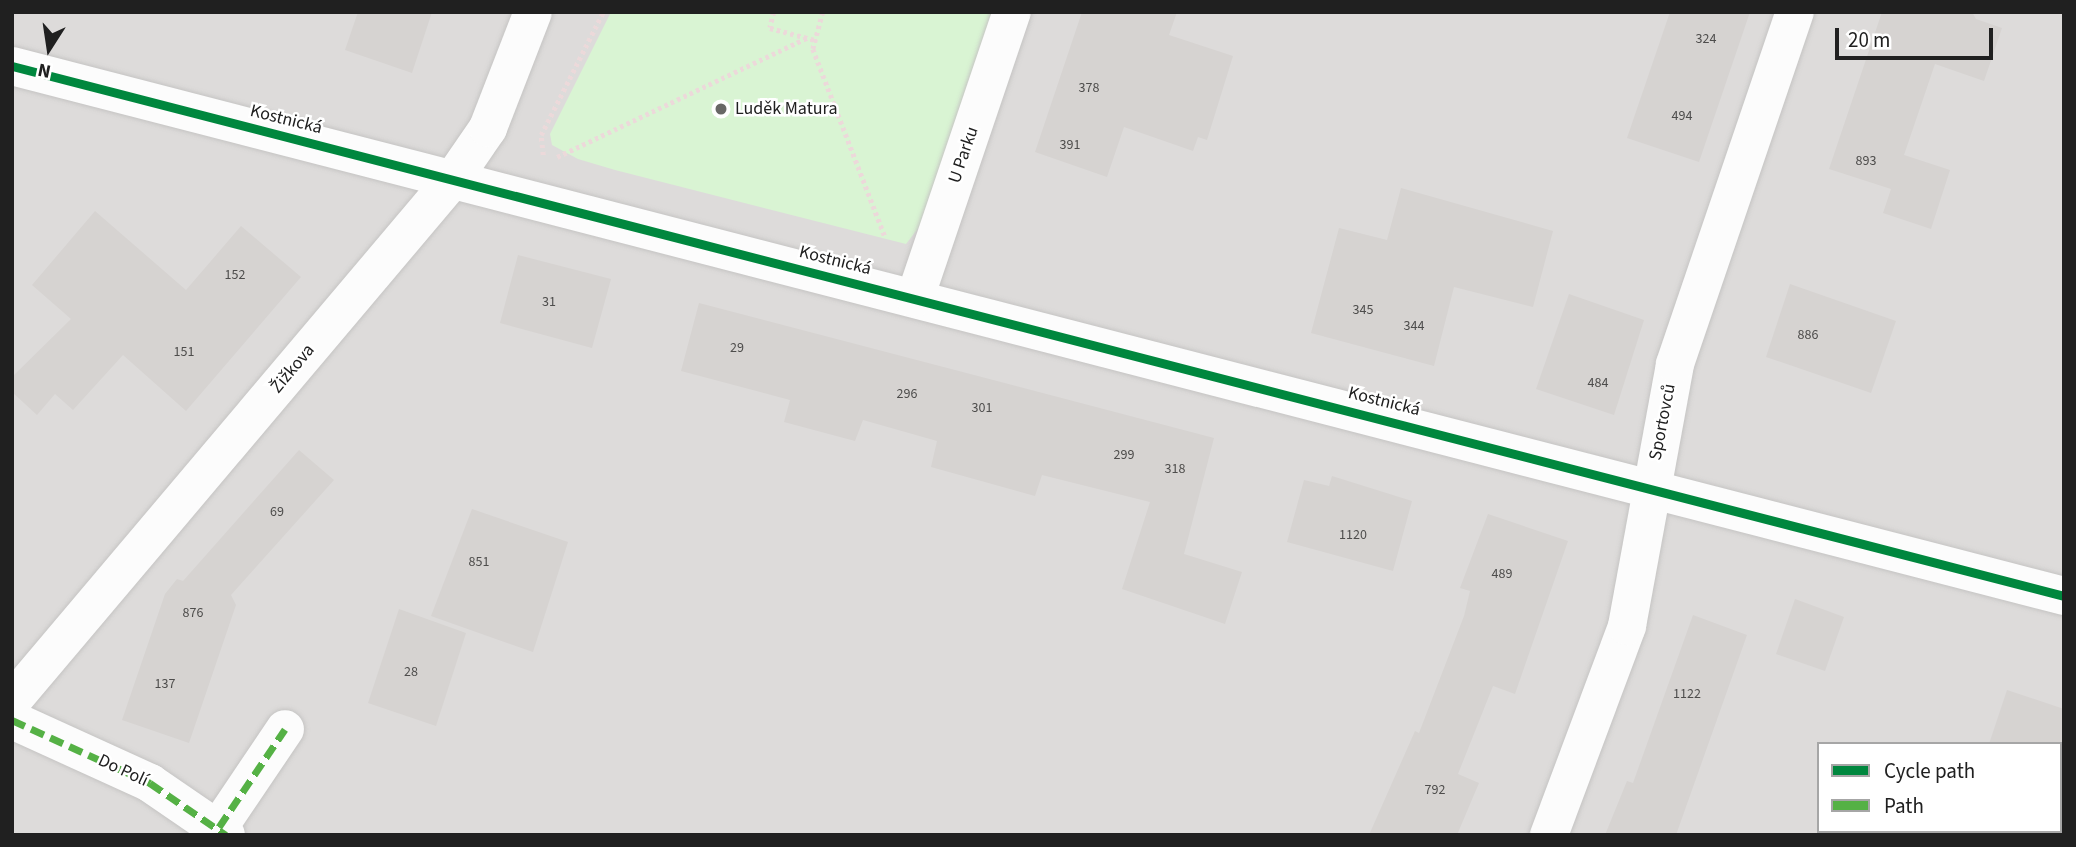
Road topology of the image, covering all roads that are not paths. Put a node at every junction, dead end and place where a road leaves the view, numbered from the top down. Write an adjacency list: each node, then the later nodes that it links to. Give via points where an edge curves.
1 (533, 12): 5 (street, Žižkova, via 498,107)
2 (1012, 12): 6 (street, U Parku)
3 (1796, 12): 7 (street, Sportovců, via 1675,364)
4 (12, 66): 5 (street, Kostnická)
5 (453, 179): 6 (street, Kostnická); 9 (street, Žižkova)
6 (915, 298): 7 (street, Kostnická)
7 (1650, 486): 8 (street, Kostnická); 13 (street, Sportovců, via 1627,625)
8 (2064, 596)
9 (12, 701)
10 (12, 720): 12 (street, Do Polí, via 150,783)
11 (285, 729): 12 (street)
12 (223, 831)
13 (1549, 835)

